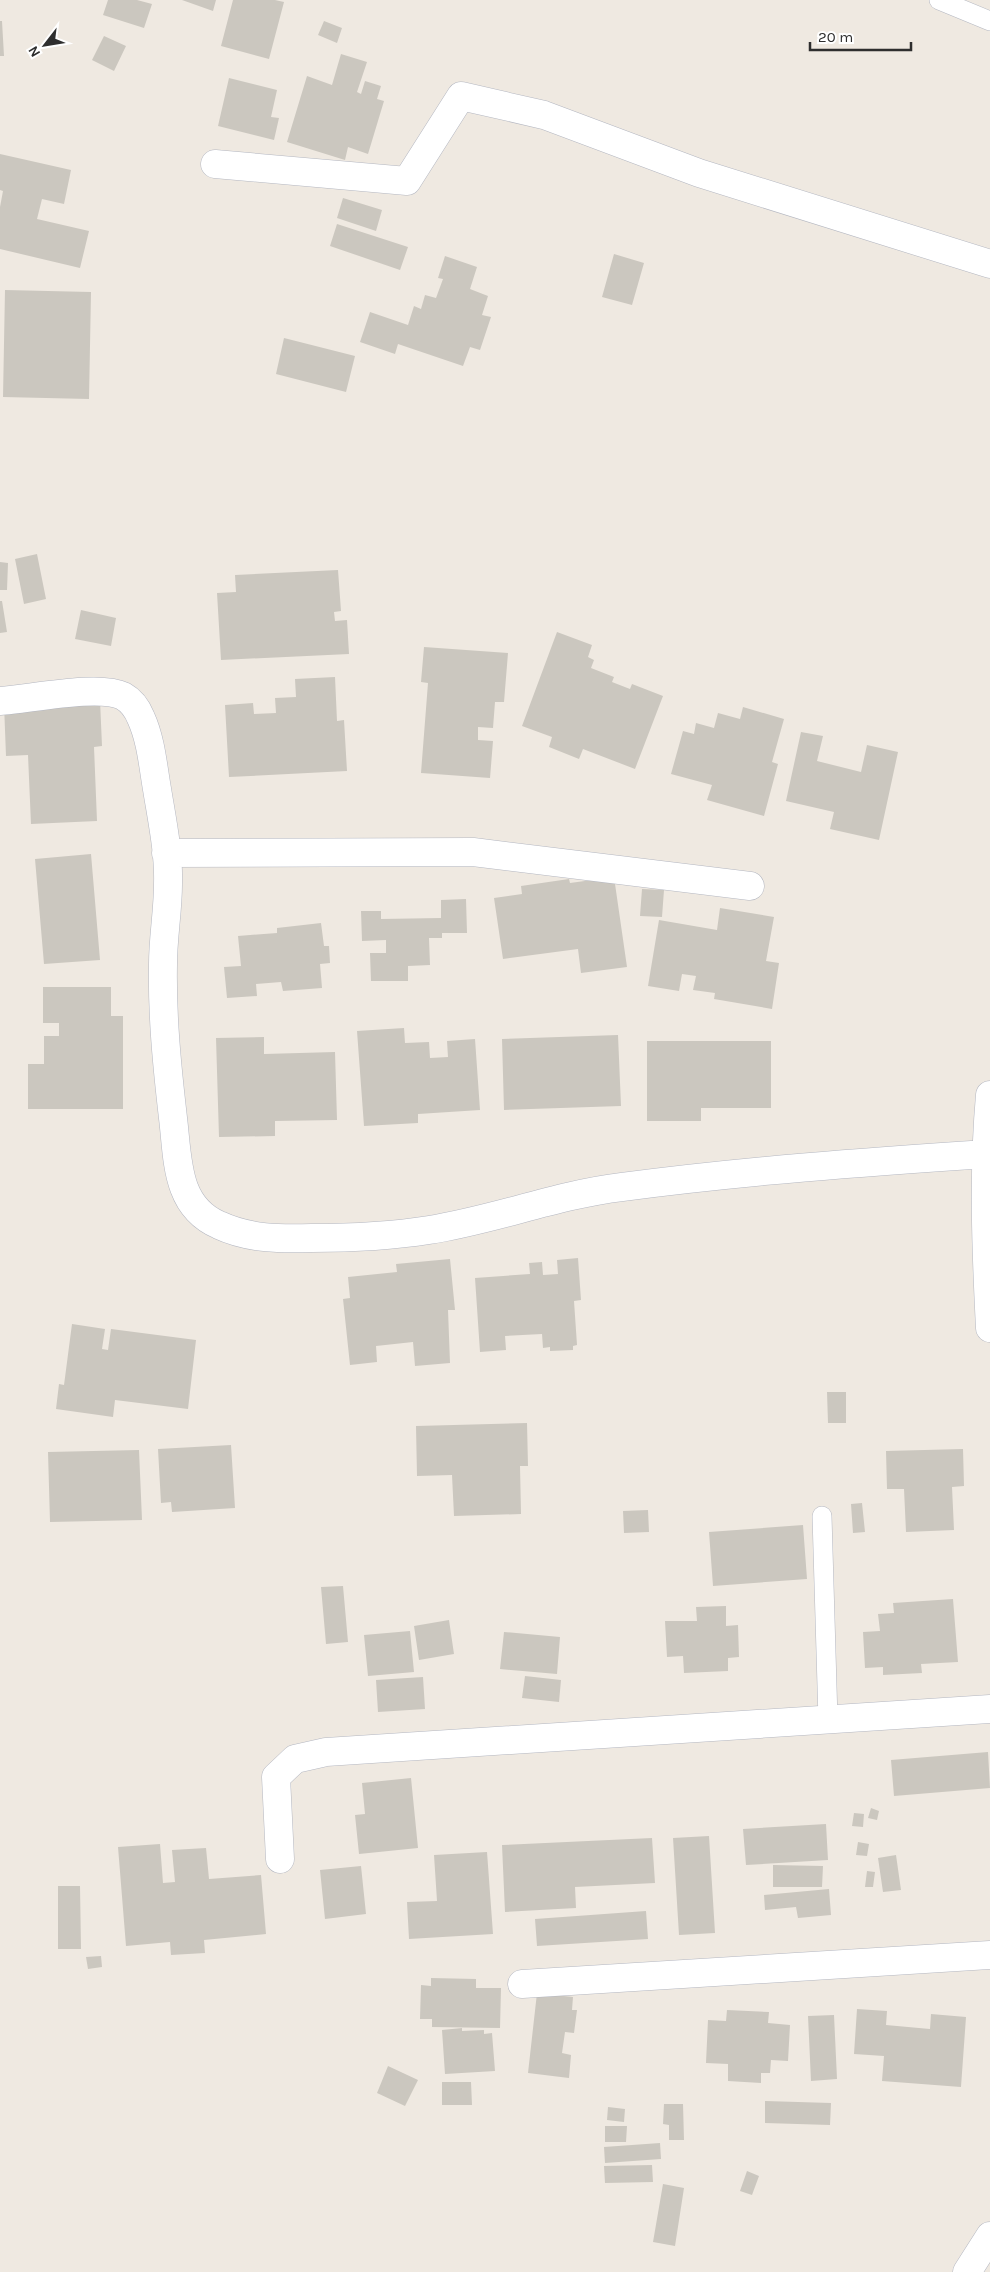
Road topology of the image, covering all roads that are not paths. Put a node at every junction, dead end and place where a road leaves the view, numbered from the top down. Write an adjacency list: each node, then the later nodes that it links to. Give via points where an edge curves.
1 (940, 0): 2 (lane)
2 (990, 21)
3 (215, 164): 4 (street, via 407,181 461,96 544,115 699,173)
4 (990, 264)
5 (0, 701): 6 (street, via 90,690 122,695 134,704 151,752)
6 (166, 853): 7 (street, via 473,852); 9 (street, via 164,1054 178,1174 193,1206 204,1217 224,1227 269,1239 345,1238 429,1230 618,1187 841,1164)
7 (750, 886)
8 (990, 1095): 9 (street)
9 (988, 1171): 10 (street)
10 (990, 1328)
11 (822, 1516): 13 (lane)
12 (990, 1709): 13 (street)
13 (828, 1720): 14 (street, via 326,1752 295,1759 276,1777)
14 (280, 1860)
15 (990, 1955): 16 (street)
16 (522, 1984)
17 (990, 2236): 18 (street)
18 (967, 2272)

